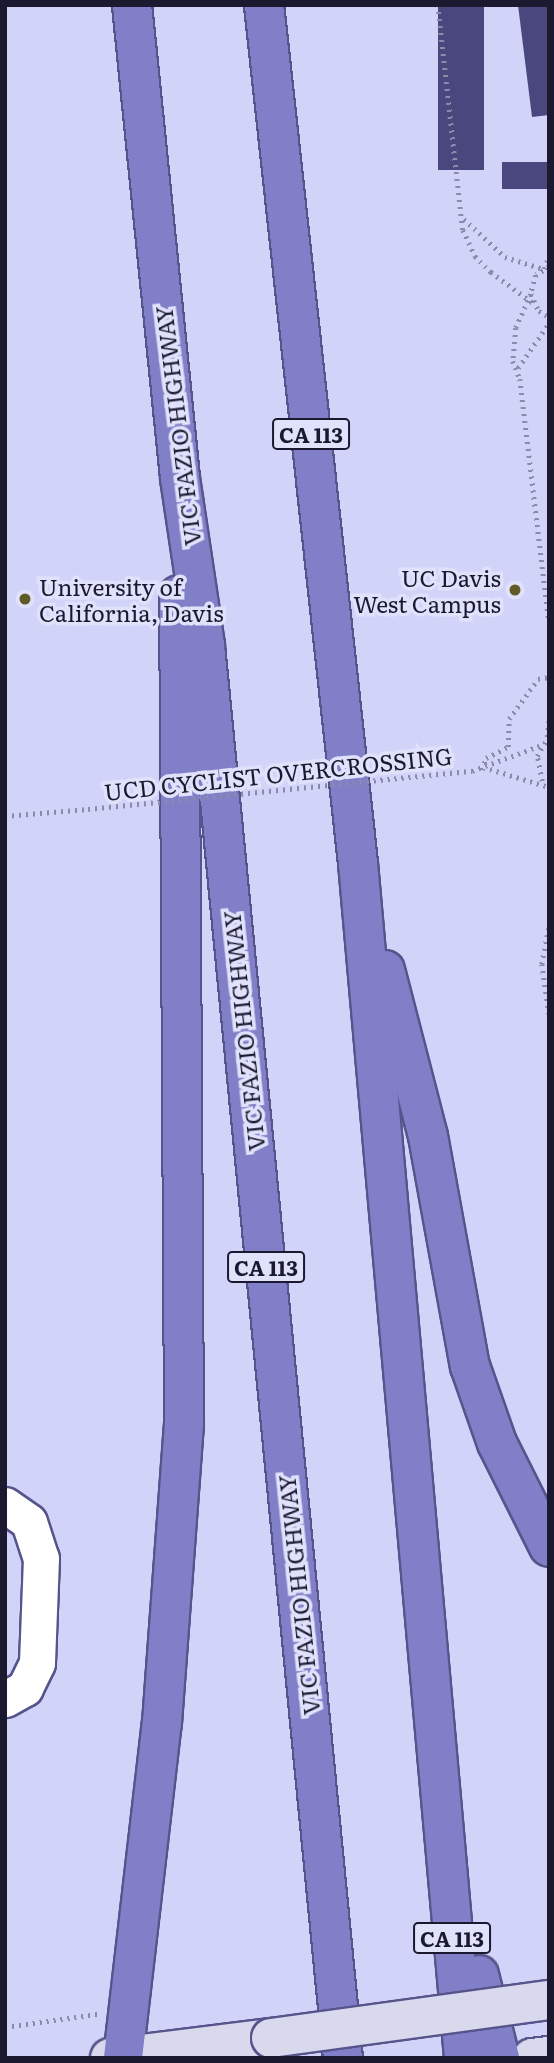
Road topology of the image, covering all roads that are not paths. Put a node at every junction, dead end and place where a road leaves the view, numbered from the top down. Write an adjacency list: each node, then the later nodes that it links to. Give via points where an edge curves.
1 (132, 5): 3 (highway, VIC FAZIO HIGHWAY / CA 113)
2 (264, 5): 4 (highway, CA 113)
3 (180, 478): 11 (highway, via 184,1426 162,1723); 12 (highway, VIC FAZIO HIGHWAY / CA 113, via 205,646)
4 (358, 863): 6 (highway, via 428,1136 470,1366 497,1443); 8 (highway, CA 113)
5 (5, 1505): 7 (street, via 29,1522 38,1541 41,1582 37,1663 25,1688)
6 (549, 1547)
7 (5, 1699)
8 (440, 1818): 13 (highway, CA 113); 14 (highway)
9 (549, 2000): 11 (main road, bridge)
10 (549, 2056): 15 (main road)
11 (119, 2057)
12 (343, 2058)
13 (464, 2058)
14 (500, 2058)
15 (532, 2058)

